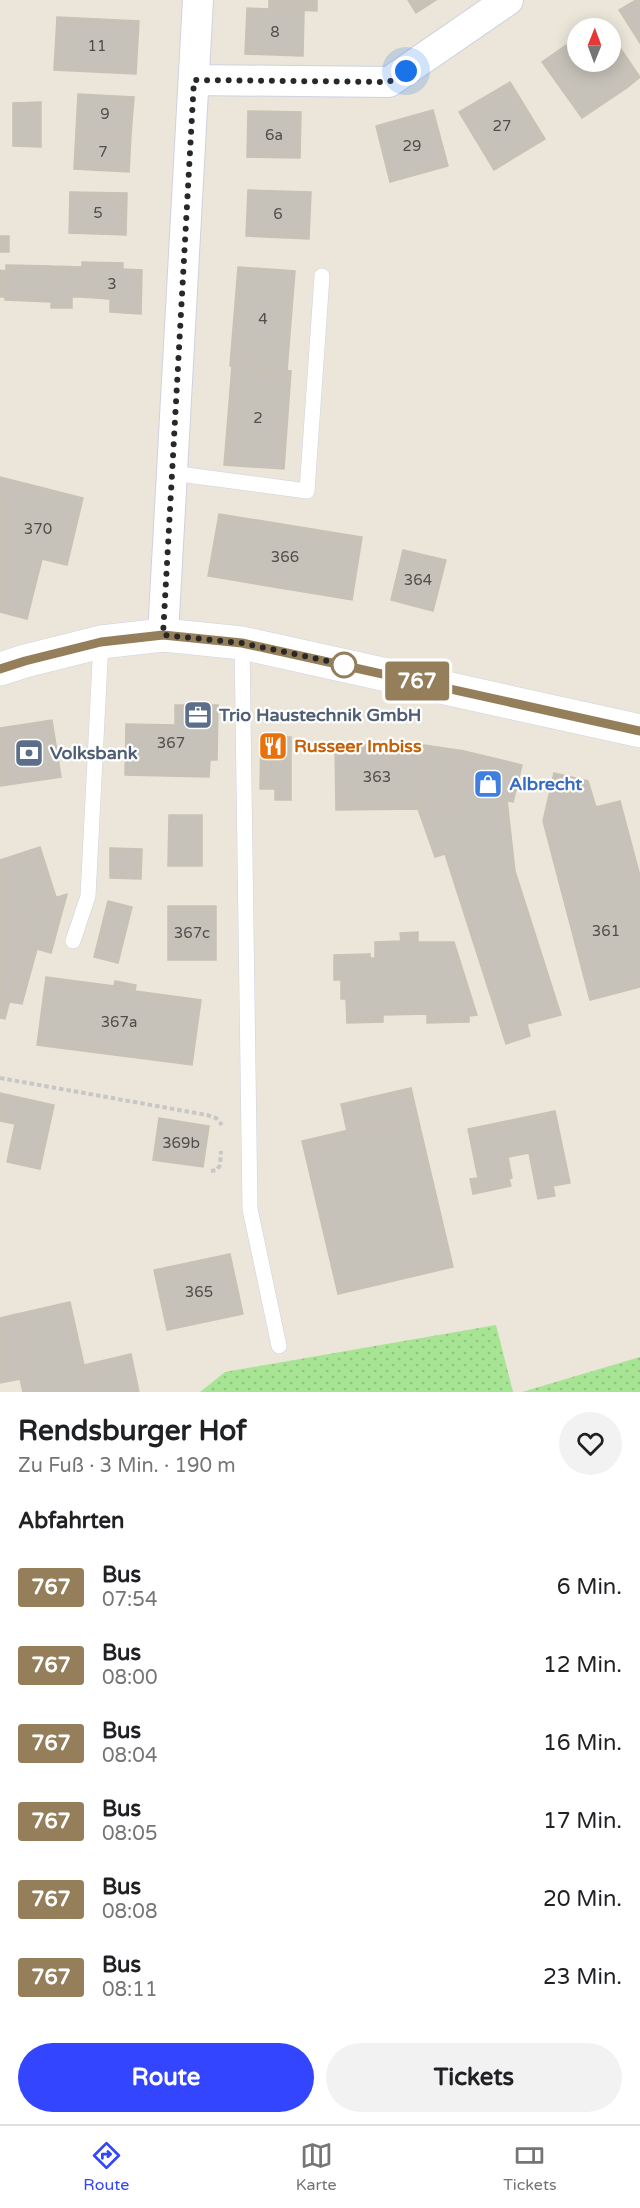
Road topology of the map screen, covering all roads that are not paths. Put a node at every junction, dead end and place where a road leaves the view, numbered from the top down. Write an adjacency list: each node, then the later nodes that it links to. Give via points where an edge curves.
1 (198, 0): 3 (street)
2 (508, 0): 3 (street, via 389,82)
3 (194, 80): 5 (street)
4 (322, 276): 5 (lane, via 307,490)
5 (172, 473): 6 (street)
6 (163, 635): 7 (street); 8 (street)
7 (101, 642): 9 (street); 11 (lane, via 88,896)
8 (242, 643): 10 (street); 12 (lane, via 250,1209)
9 (0, 669)
10 (640, 731)
11 (72, 941)
12 (279, 1346)

